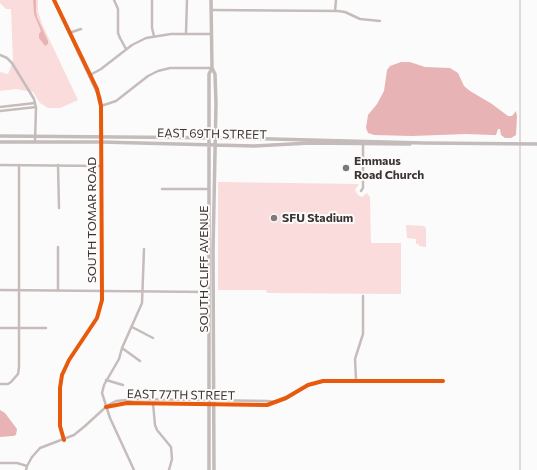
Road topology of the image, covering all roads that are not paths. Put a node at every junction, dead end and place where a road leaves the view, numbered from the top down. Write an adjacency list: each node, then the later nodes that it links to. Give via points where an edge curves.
1 (54, 0): 11 (main road, SOUTH TOMAR ROAD)
2 (114, 0): 15 (street, via 118,9 118,33)
3 (152, 0): 14 (street)
4 (187, 0): 12 (street)
5 (211, 0): 7 (main road, SOUTH CLIFF AVENUE)
6 (336, 0): 8 (street)
7 (211, 10): 8 (street); 13 (main road, SOUTH CLIFF AVENUE)
8 (335, 11): 9 (street, via 345,12 360,19)
9 (380, 21)
10 (81, 29): 11 (street)
11 (69, 33): 18 (main road, SOUTH TOMAR ROAD)
12 (186, 34): 13 (street); 14 (street)
13 (211, 34): 17 (main road, SOUTH CLIFF AVENUE)
14 (154, 36): 15 (street)
15 (126, 49): 18 (street)
16 (0, 55): 19 (street, via 12,63)
17 (212, 68): 20 (street, via 170,68 158,71 116,101); 26 (main road, SOUTH CLIFF AVENUE, via 209,74); 27 (main road, SOUTH CLIFF AVENUE, via 215,74)
18 (90, 75): 20 (main road, SOUTH TOMAR ROAD)
19 (36, 105): 21 (street); 22 (street); 24 (street)
20 (101, 106): 25 (main road, SOUTH TOMAR ROAD)
21 (0, 107)
22 (0, 111)
23 (0, 136): 24 (main road, EAST 69TH STREET)
24 (36, 136): 25 (main road, EAST 69TH STREET); 29 (street)
25 (101, 137): 26 (main road, EAST 69TH STREET); 30 (street, SOUTH TOMAR ROAD)
26 (209, 138): 27 (main road, EAST 69TH STREET); 33 (main road, SOUTH CLIFF AVENUE)
27 (215, 138): 31 (main road, EAST 69TH STREET); 34 (main road, SOUTH CLIFF AVENUE)
28 (0, 142): 29 (main road, EAST 69TH STREET)
29 (35, 142): 30 (main road, EAST 69TH STREET)
30 (102, 142): 33 (main road, EAST 69TH STREET); 38 (street, SOUTH TOMAR ROAD)
31 (363, 142): 32 (main road, EAST 69TH STREET, via 406,145); 34 (main road, EAST 69TH STREET); 41 (street)
32 (537, 144)
33 (209, 145): 34 (main road, EAST 69TH STREET); 40 (main road, SOUTH CLIFF AVENUE)
34 (215, 145): 50 (main road, SOUTH CLIFF AVENUE)
35 (0, 165): 36 (street)
36 (19, 165): 37 (street); 46 (street)
37 (58, 165): 38 (street); 42 (street)
38 (102, 166): 48 (street, SOUTH TOMAR ROAD)
39 (162, 189): 40 (street)
40 (209, 189): 50 (main road, SOUTH CLIFF AVENUE)
41 (361, 191)
42 (59, 208)
43 (58, 247): 47 (street)
44 (144, 249): 49 (street)
45 (0, 290): 46 (street)
46 (19, 290): 47 (street); 54 (street)
47 (58, 291): 48 (street)
48 (102, 291): 49 (street); 72 (street, SOUTH TOMAR ROAD, via 97,318 62,375 60,426)
49 (144, 291): 50 (street); 52 (street, via 142,304)
50 (212, 292): 65 (main road, SOUTH CLIFF AVENUE); 66 (main road, SOUTH CLIFF AVENUE)
51 (363, 296): 60 (street, via 363,334 355,359)
52 (132, 327): 56 (street); 57 (street)
53 (0, 328): 54 (street)
54 (19, 328): 55 (street); 62 (street, via 18,374 8,384)
55 (46, 328)
56 (153, 338)
57 (122, 348): 58 (street); 59 (street, via 119,359)
58 (140, 361)
59 (106, 380): 63 (street); 71 (street, via 102,393)
60 (356, 380): 61 (street, EAST 77TH STREET); 67 (street, EAST 77TH STREET, via 318,382)
61 (443, 381)
62 (0, 384)
63 (123, 386)
64 (153, 399): 65 (street, EAST 77TH STREET); 68 (street); 71 (street, EAST 77TH STREET, via 122,400 111,403)
65 (209, 399): 66 (street, EAST 77TH STREET); 69 (main road, SOUTH CLIFF AVENUE)
66 (214, 400): 67 (street, EAST 77TH STREET); 70 (main road, SOUTH CLIFF AVENUE)
67 (275, 402): 70 (street, EAST 77TH STREET, via 264,405)
68 (153, 404): 69 (street, EAST 77TH STREET); 71 (street, EAST 77TH STREET, via 127,403); 77 (street, via 157,430 171,447 172,459)
69 (209, 404): 70 (street, EAST 77TH STREET); 78 (main road, SOUTH CLIFF AVENUE)
70 (214, 405): 79 (main road, SOUTH CLIFF AVENUE)
71 (106, 408): 72 (street, EAST 77TH STREET, via 78,432); 76 (street)
72 (64, 440): 74 (street, EAST 77TH STREET, via 40,448)
73 (0, 463): 74 (street)
74 (27, 466): 75 (street, EAST 77TH STREET)
75 (26, 470)
76 (134, 470)
77 (169, 470)
78 (209, 470)
79 (214, 470)

